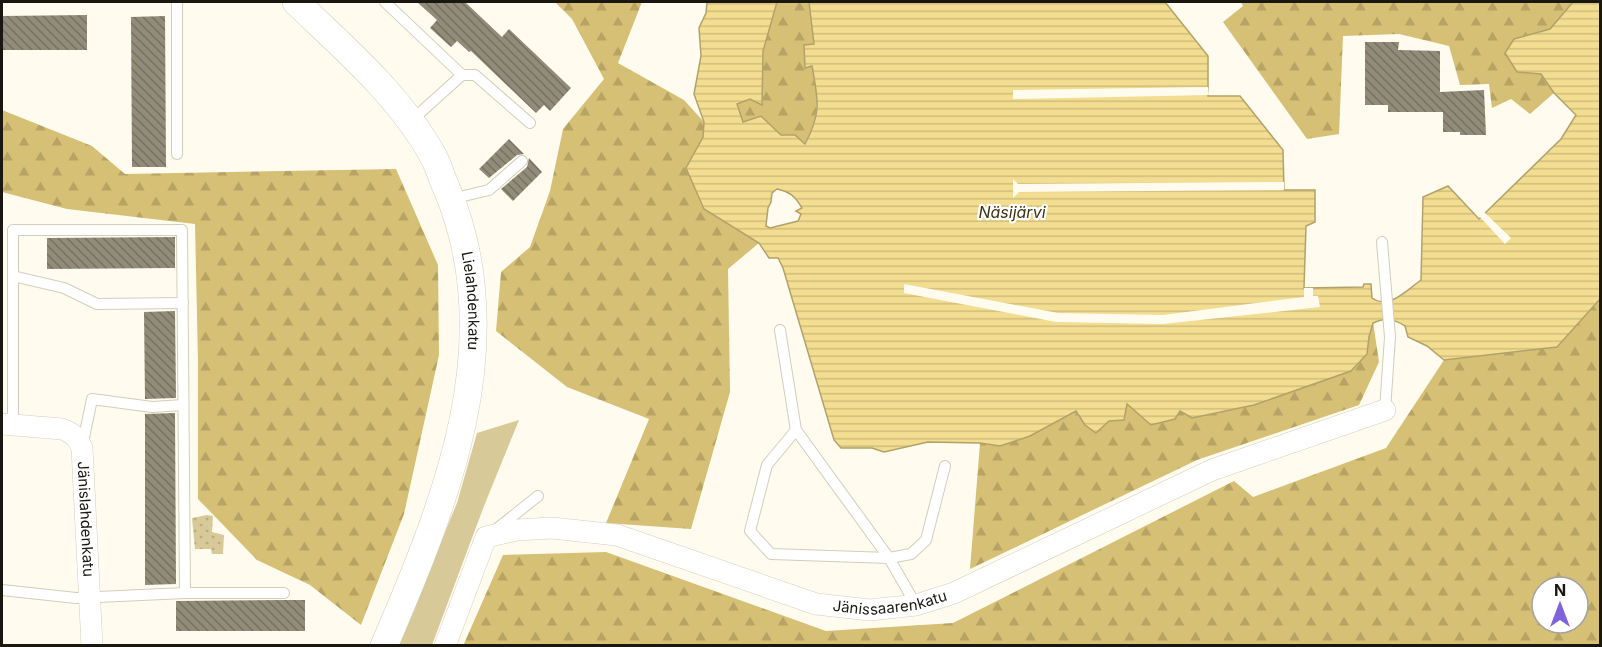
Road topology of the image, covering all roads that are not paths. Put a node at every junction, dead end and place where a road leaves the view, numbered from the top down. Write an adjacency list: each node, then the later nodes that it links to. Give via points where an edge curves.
1 (177, 2): 7 (lane)
2 (296, 2): 5 (street, Lielahdenkatu, via 364,68)
3 (385, 2): 4 (lane)
4 (462, 75): 5 (lane); 6 (lane, via 475,75)
5 (411, 121): 9 (street, Lielahdenkatu, via 432,155)
6 (530, 123)
7 (177, 154)
8 (522, 161): 9 (lane, via 489,190)
9 (451, 199): 29 (street, Lielahdenkatu, via 463,231 471,272 472,366 462,432 444,496)
10 (1382, 242): 15 (lane, via 1390,338)
11 (13, 276): 12 (lane, via 64,288 97,304); 12 (lane, via 13,230 182,230); 16 (lane)
12 (183, 303): 14 (lane)
13 (780, 330): 17 (lane)
14 (183, 405): 18 (lane, via 152,407 93,399); 24 (lane)
15 (1385, 410): 27 (street, Jänissaarenkatu, via 1212,470 954,593)
16 (7, 425): 18 (street, Jänislahdenkatu, via 72,432)
17 (796, 430): 22 (lane); 22 (lane, via 767,465 750,531 771,554)
18 (82, 448): 26 (street, Jänislahdenkatu)
19 (945, 466): 22 (lane, via 926,540 911,554)
20 (538, 496): 21 (lane)
21 (486, 537): 27 (street, Jänissaarenkatu, via 552,528 617,535 816,604 870,610); 30 (street)
22 (889, 558): 27 (lane)
23 (2, 590): 26 (lane)
24 (185, 593): 25 (lane); 26 (lane)
25 (284, 593)
26 (89, 598): 28 (street, Jänislahdenkatu)
27 (916, 605)
28 (92, 645)
29 (384, 645)
30 (445, 645)

